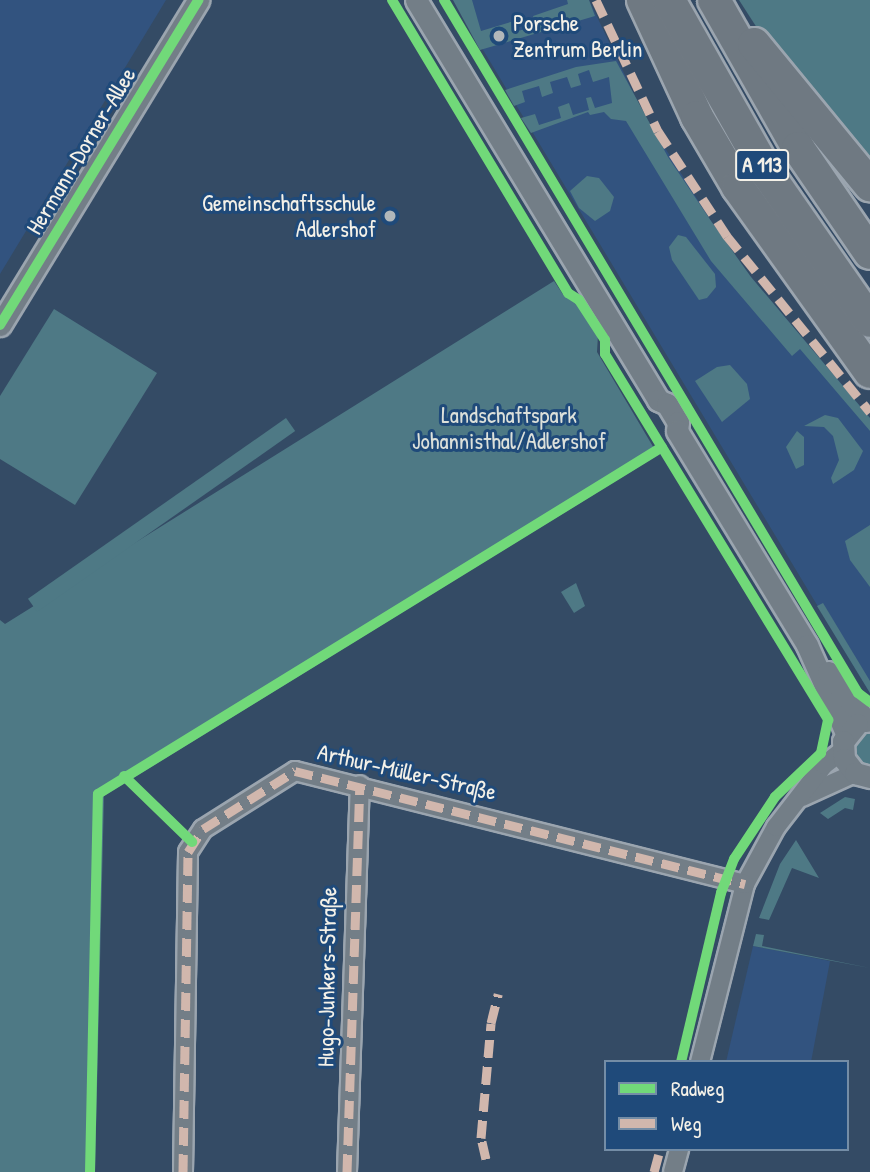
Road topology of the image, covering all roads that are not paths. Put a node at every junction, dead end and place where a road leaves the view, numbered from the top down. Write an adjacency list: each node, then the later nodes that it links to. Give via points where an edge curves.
1 (198, 0): 11 (street, Hermann-Dorner-Allee)
2 (415, 0): 7 (street)
3 (424, 0): 7 (street)
4 (643, 0): 12 (highway, via 681,85 738,187)
5 (669, 0): 10 (highway, A 113, via 760,162)
6 (717, 6): 8 (highway, via 759,49); 9 (highway, A 113, via 798,148)
7 (437, 30): 13 (street, via 658,400 661,416 677,431)
8 (870, 185)
9 (870, 253)
10 (870, 321)
11 (0, 324)
12 (870, 372)
13 (807, 645): 14 (street); 15 (street)
14 (868, 721): 15 (street)
15 (844, 742): 16 (street); 18 (street)
16 (862, 775): 18 (street)
17 (360, 785): 19 (street, Arthur-Müller-Straße); 22 (street, Arthur-Müller-Straße, via 295,771 203,829 192,842); 23 (street, Hugo-Junkers-Straße)
18 (802, 797): 19 (street, via 763,845)
19 (745, 884): 20 (street)
20 (701, 1060)
21 (678, 1151): 24 (street)
22 (183, 1172)
23 (347, 1172)
24 (673, 1172)

